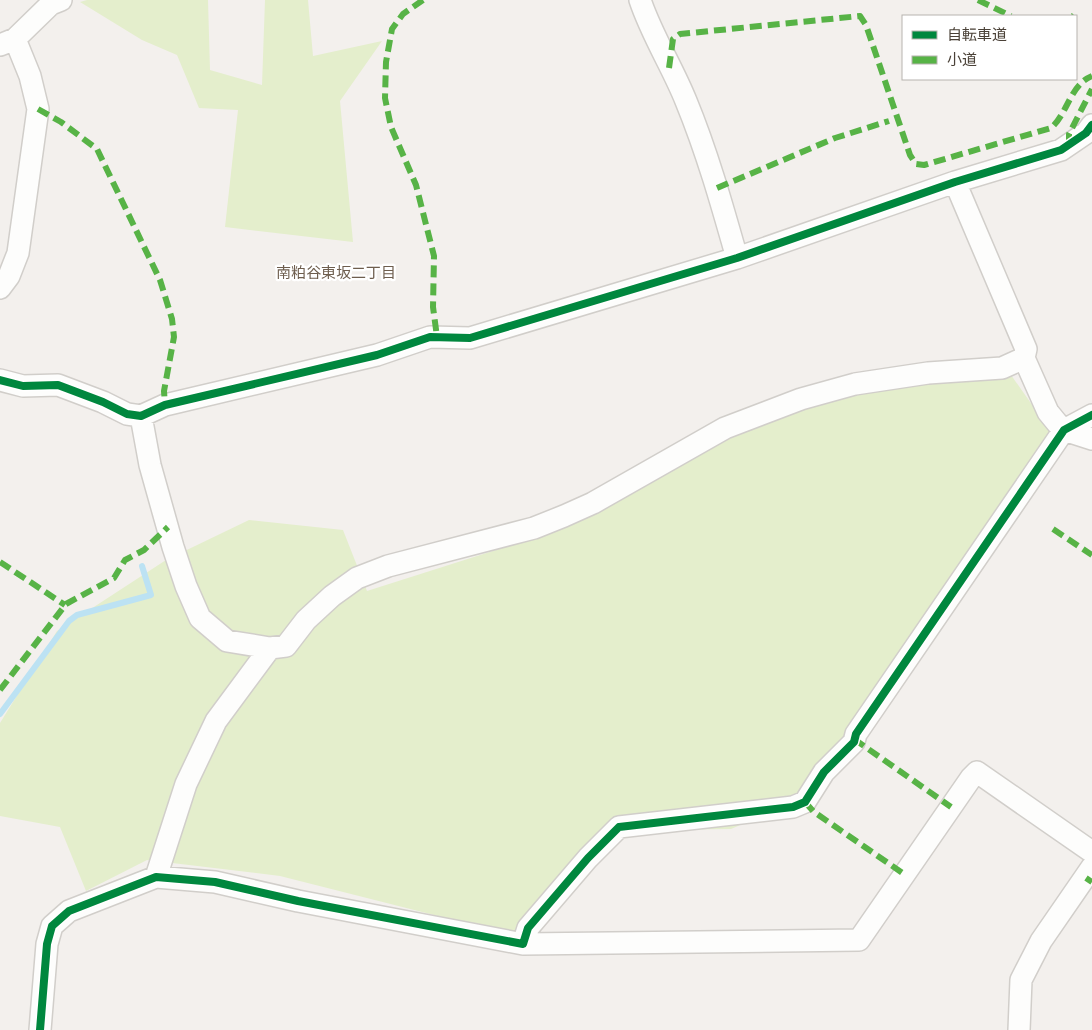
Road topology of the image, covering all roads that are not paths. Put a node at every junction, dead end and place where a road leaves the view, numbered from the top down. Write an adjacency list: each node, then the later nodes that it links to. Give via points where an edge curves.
1 (61, 0): 3 (street, via 51,4)
2 (640, 0): 6 (street, via 686,99)
3 (8, 42): 7 (street, via 30,76 38,109 18,253 9,276)
4 (1092, 125): 5 (street, via 1061,150)
5 (955, 182): 6 (street); 8 (street, via 1026,349)
6 (737, 258): 11 (street, via 470,338 430,337 377,354 165,405)
7 (0, 288)
8 (1024, 358): 12 (street, via 1048,412); 14 (street, via 1002,368 928,373 855,384 725,428 593,503 564,516 534,528 388,566 358,578 325,602 286,646)
9 (0, 380): 11 (street, via 23,386 58,385 127,414)
10 (1092, 415): 12 (street)
11 (141, 416): 14 (street, via 150,465 173,547 200,618 228,641)
12 (1064, 430): 13 (street); 18 (street, via 898,670 854,742 824,772 805,802 792,807 619,827 528,928)
13 (1092, 439)
14 (270, 648): 17 (street, via 216,721 186,784)
15 (1092, 852): 18 (street, via 976,772 858,940)
16 (1092, 868): 20 (street, via 1041,941 1021,980)
17 (156, 877): 18 (street, via 215,882); 19 (street, via 69,911 52,926 47,944)
18 (523, 944)
19 (40, 1030)
20 (1019, 1030)

